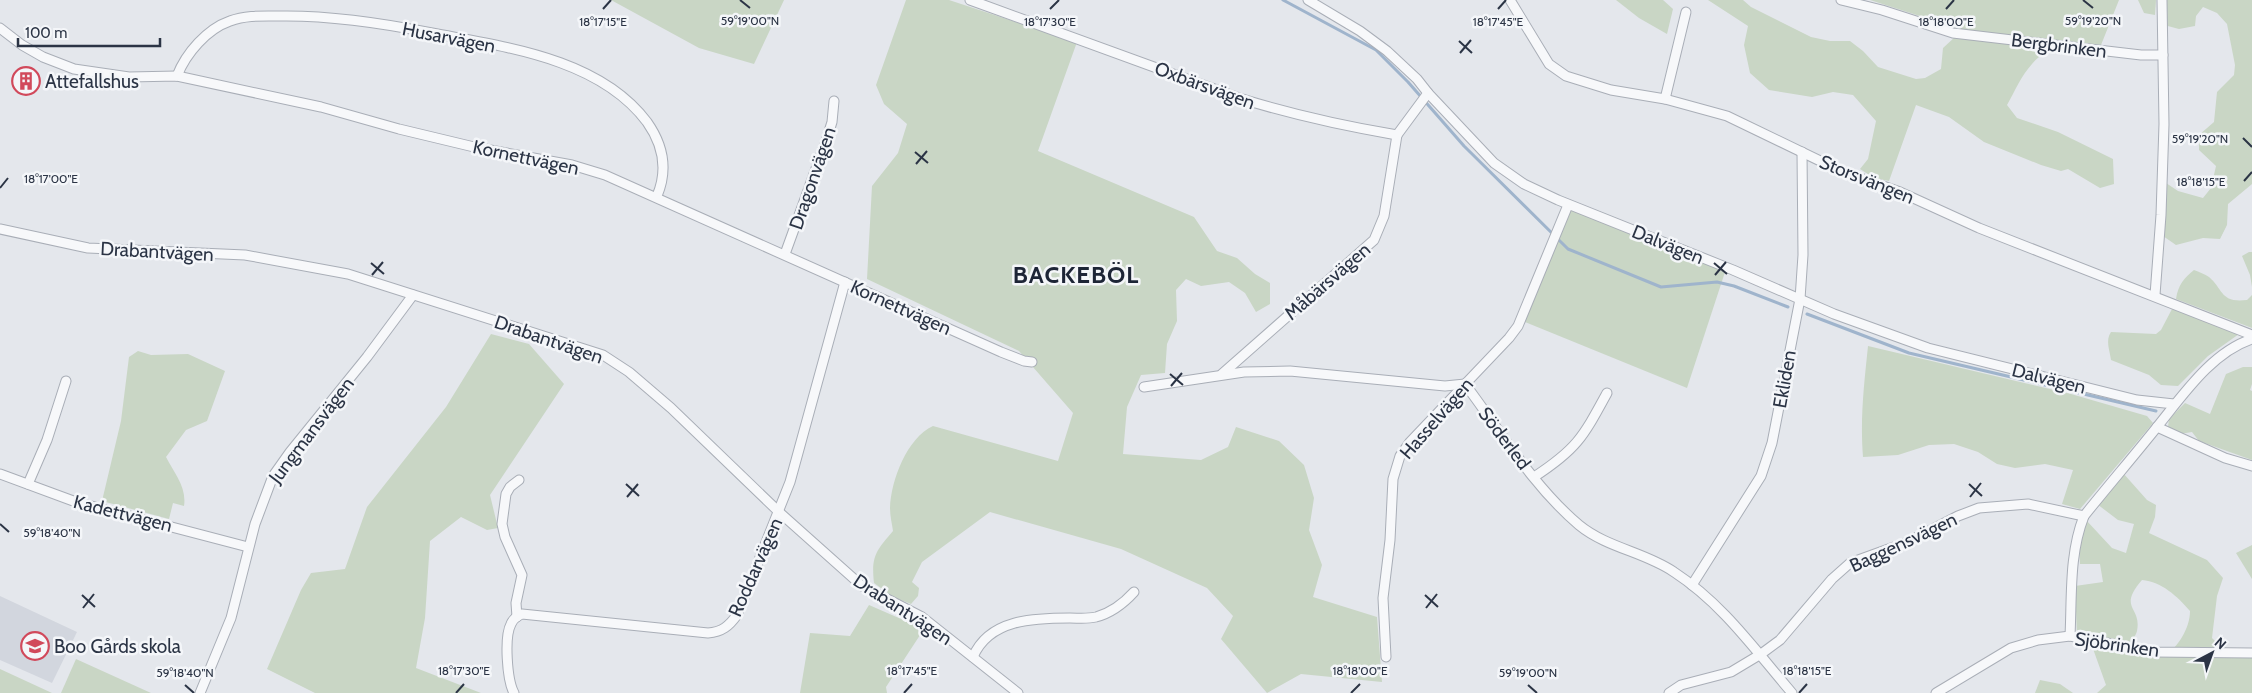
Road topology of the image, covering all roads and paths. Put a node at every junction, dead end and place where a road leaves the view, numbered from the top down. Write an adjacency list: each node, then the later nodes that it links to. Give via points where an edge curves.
1 (970, 0): 13 (street, Oxbärsvägen, via 1239,98 1278,110)
2 (1308, 0): 10 (street, Dalvägen, via 1387,51)
3 (1510, 0): 11 (street, Storsvängen, via 1549,64 1558,72 1611,90)
4 (1841, 0): 8 (street, Bergbrinken, via 1954,33)
5 (2162, 0): 8 (street)
6 (1686, 12): 11 (street)
7 (0, 28): 9 (street, Kornettvägen, via 43,57 74,69 129,77)
8 (2163, 55): 21 (street, via 2161,214)
9 (176, 76): 15 (street, Kornettvägen, via 321,107 474,146 572,164); 15 (street, Husarvägen, via 188,55 216,27 243,17 258,16 352,19 527,53 584,74 640,112 653,130 662,152 664,178)
10 (1428, 93): 13 (street); 16 (street, Dalvägen, via 1494,163 1524,184)
11 (1665, 99): 14 (street, Storsvängen, via 1727,116)
12 (834, 101): 18 (street, Dragonvägen, via 826,141)
13 (1397, 135): 25 (street, Måbärsvägen, via 1384,216 1374,240)
14 (1802, 152): 21 (street, Storsvängen, via 1979,228); 22 (street, Ekliden)
15 (657, 196): 18 (street, Kornettvägen)
16 (1568, 204): 22 (street, Dalvägen); 27 (street, Hasselvägen, via 1518,326)
17 (0, 229): 20 (street, Drabantvägen, via 88,248 245,255 348,274)
18 (785, 254): 19 (street, Kornettvägen)
19 (845, 282): 24 (street, Kornettvägen, via 1001,352); 37 (street, Roddarvägen)
20 (412, 295): 37 (street, Drabantvägen, via 603,355 616,362 671,408); 39 (street, Jungmansvägen, via 280,466 264,496)
21 (2155, 296): 23 (street, Storsvängen)
22 (1800, 299): 30 (street, Dalvägen, via 1884,334 1928,348 2137,400); 40 (street, Ekliden, via 1765,466)
23 (2252, 337): 30 (street, via 2212,364)
24 (1032, 362)
25 (1221, 375): 27 (street, via 1290,372 1445,386); 28 (street)
26 (66, 381): 36 (street, via 47,440)
27 (1465, 384): 34 (street, Söderled); 47 (street, Hasselvägen, via 1410,442 1395,468 1383,598)
28 (1144, 387)
29 (1607, 394): 34 (street, via 1580,441)
30 (2174, 404): 31 (street)
31 (2157, 427): 32 (street, via 2225,458); 38 (street)
32 (2252, 466)
33 (0, 474): 36 (street, Kadettvägen)
34 (1534, 477): 40 (street, Söderled, via 1562,510 1589,532 1672,570)
35 (519, 480): 42 (street, via 506,494 502,524 522,575 516,603)
36 (28, 484): 39 (street, Kadettvägen, via 110,511)
37 (779, 512): 42 (street, Roddarvägen, via 737,615 721,631 708,633 534,613); 46 (street, Drabantvägen, via 862,586 922,617)
38 (2084, 516): 43 (street, via 2073,553); 45 (street, Baggensvägen, via 2028,504 1979,508 1958,516 1908,542 1850,563 1832,579 1790,629)
39 (248, 546): 48 (street, Jungmansvägen, via 231,618)
40 (1692, 585): 45 (street, Söderled, via 1727,614)
41 (1134, 592): 46 (street, via 1116,608 1097,617 1008,624 979,644)
42 (517, 617): 49 (street, via 508,630 508,674)
43 (2070, 636): 44 (street, Sjöbrinken, via 2154,652); 53 (street, Sjöbrinken, via 2011,648)
44 (2252, 653)
45 (1761, 654): 51 (street, Baggensvägen, via 1731,672 1681,685); 52 (street, Söderled)
46 (974, 657): 50 (street, Drabantvägen)
47 (1386, 657)
48 (200, 693)
49 (514, 693)
50 (1018, 693)
51 (1669, 693)
52 (1792, 693)
53 (1936, 693)

